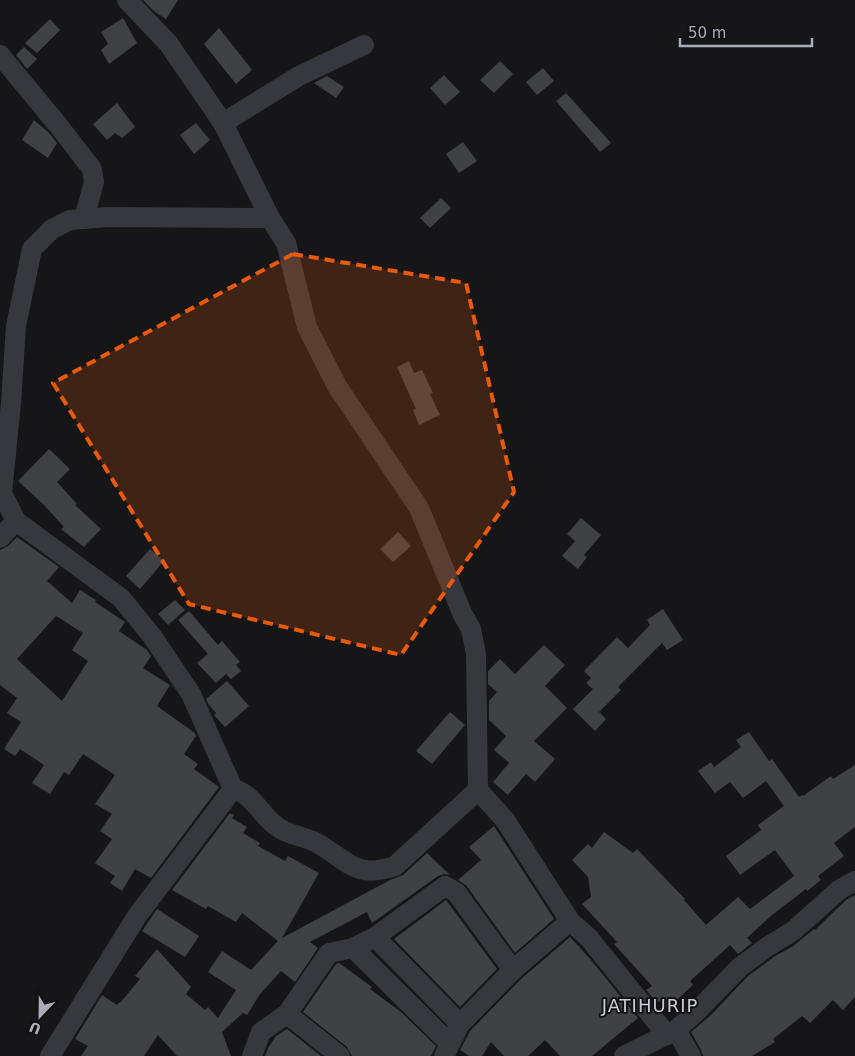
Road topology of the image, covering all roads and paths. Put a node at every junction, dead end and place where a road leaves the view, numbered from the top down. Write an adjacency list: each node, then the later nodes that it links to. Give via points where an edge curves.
1 (127, 0): 4 (street, via 168,43)
2 (364, 44): 4 (street, via 299,76)
3 (0, 55): 6 (street, via 92,169 94,182)
4 (223, 124): 5 (street)
5 (270, 218): 6 (street); 11 (street, via 286,243 307,327 337,386 420,508 471,629 476,654)
6 (84, 219): 7 (street, via 70,220 52,229 32,249 16,326)
7 (1, 493): 8 (street)
8 (16, 521): 9 (street); 10 (street, via 120,598 152,636 191,694)
9 (0, 538)
10 (233, 789): 11 (street, via 242,791 278,828 314,842 356,868 367,871 395,866); 21 (street, via 137,916)
11 (478, 790): 13 (street, via 505,820)
12 (855, 880): 19 (street, via 793,931 740,967 695,1014)
13 (570, 920): 16 (street); 19 (street)
14 (375, 937): 15 (street); 16 (street, via 445,886 456,892); 18 (street)
15 (353, 948): 17 (street, via 329,954); 20 (street)
16 (513, 970): 18 (street)
17 (287, 1014): 22 (street, via 261,1032); 23 (street)
18 (460, 1024): 20 (street)
19 (672, 1032): 24 (street); 25 (street)
20 (447, 1050)
21 (50, 1056)
22 (252, 1056)
23 (340, 1056)
24 (624, 1056)
25 (691, 1056)

